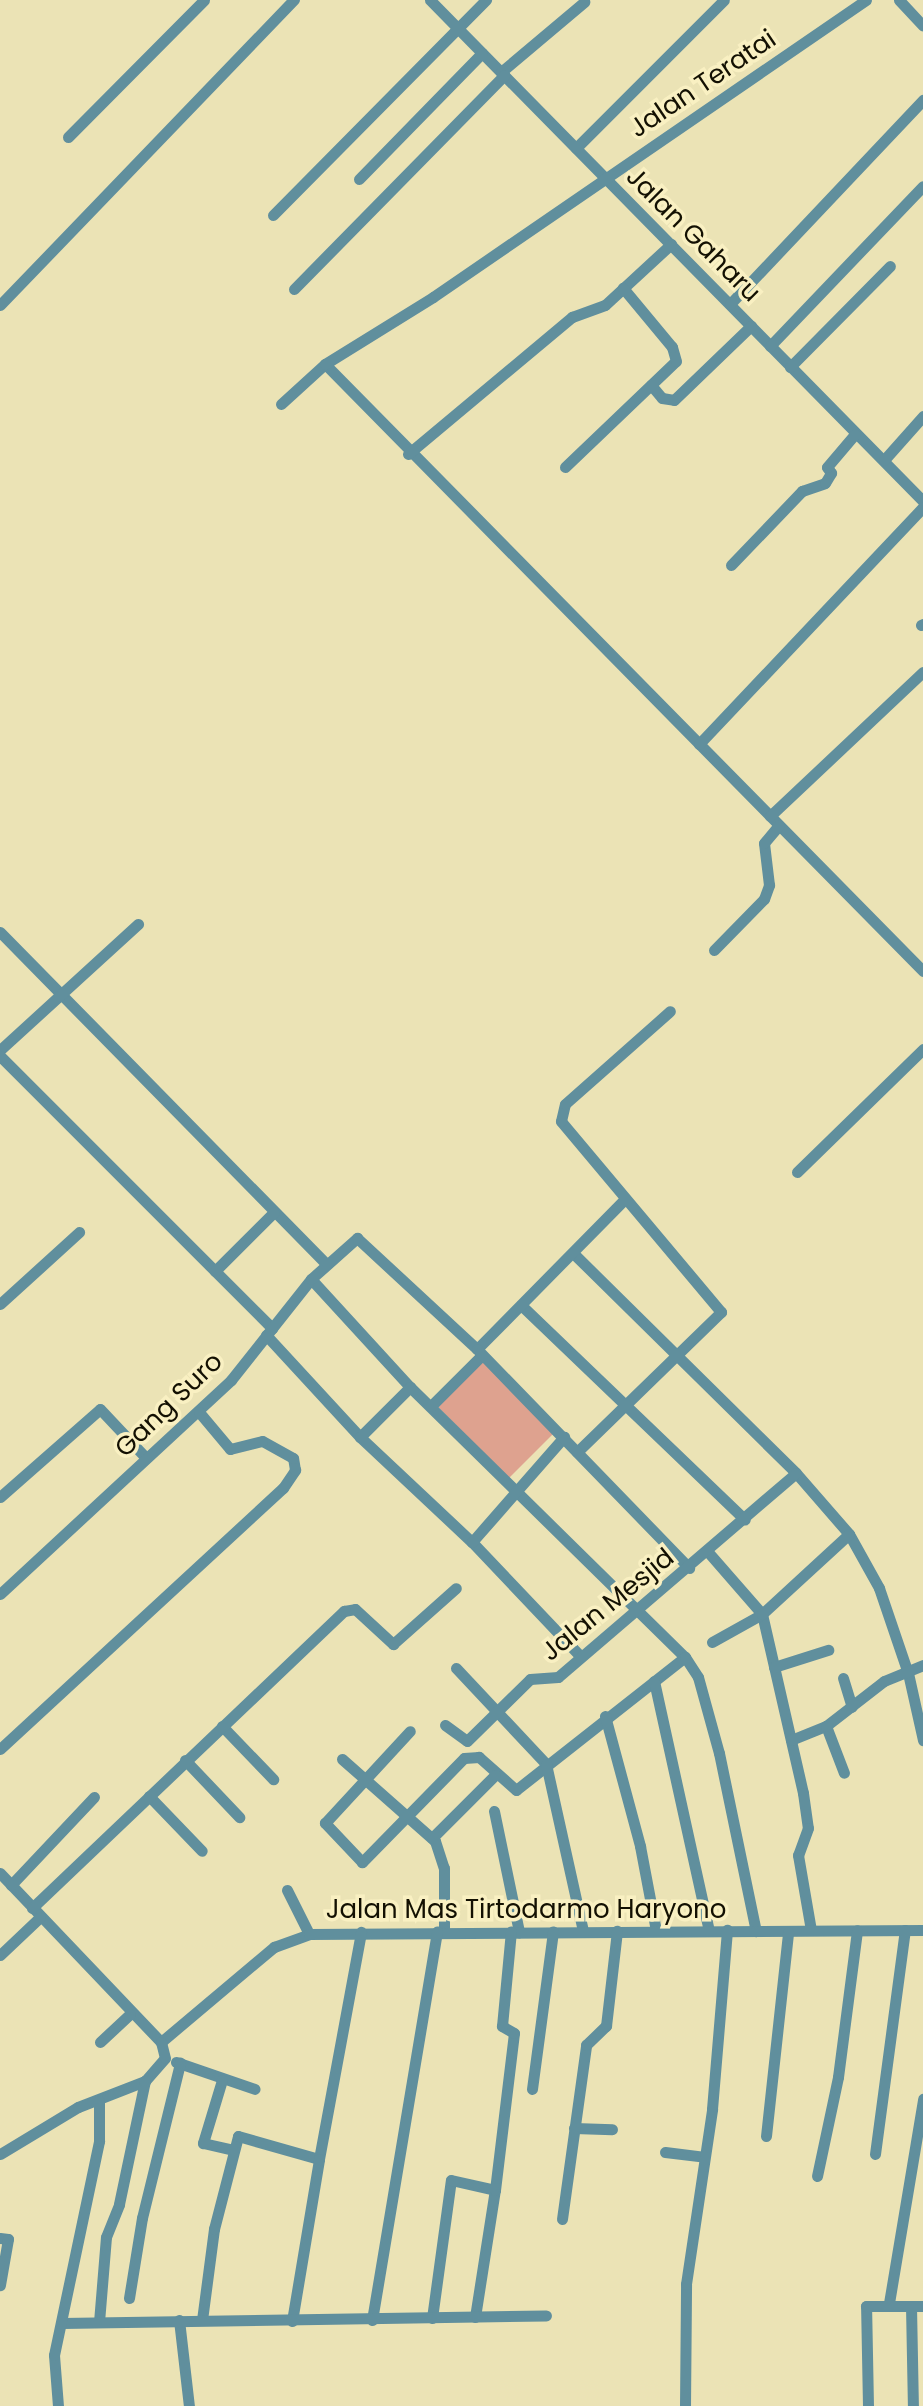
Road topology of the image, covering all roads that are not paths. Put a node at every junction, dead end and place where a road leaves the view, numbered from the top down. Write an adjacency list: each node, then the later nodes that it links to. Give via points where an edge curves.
1 (204, 0): 14 (street)
2 (294, 0): 25 (street)
3 (430, 0): 10 (street, Jalan Gaharu)
4 (486, 0): 10 (street)
5 (724, 0): 15 (street)
6 (866, 0): 16 (street, Jalan Teratai)
7 (899, 0): 9 (street)
8 (584, 2): 12 (street)
9 (923, 26)
10 (458, 28): 11 (street, Jalan Gaharu); 19 (street)
11 (482, 53): 12 (street, Jalan Gaharu); 17 (street)
12 (503, 74): 15 (street, Jalan Gaharu); 23 (street)
13 (923, 100): 24 (street)
14 (68, 137)
15 (576, 148): 16 (street, Jalan Gaharu)
16 (605, 177): 20 (street, Jalan Gaharu); 28 (street, Jalan Teratai, via 433,297)
17 (359, 179)
18 (923, 186): 27 (street)
19 (273, 215)
20 (671, 244): 22 (street); 24 (street, Jalan Gaharu)
21 (890, 266): 29 (street)
22 (623, 288): 30 (street, via 676,354); 34 (street, via 596,312 572,317)
23 (294, 289)
24 (730, 304): 26 (street, Jalan Gaharu)
25 (0, 305)
26 (751, 326): 27 (street, Jalan Gaharu); 30 (street, via 674,400 662,398)
27 (770, 346): 29 (street, Jalan Gaharu)
28 (325, 364): 31 (street, Jalan Teratai); 34 (street)
29 (790, 367): 33 (street, Jalan Gaharu)
30 (651, 385): 36 (street)
31 (281, 404)
32 (923, 416): 35 (street)
33 (855, 434): 35 (street, Jalan Gaharu); 38 (street, via 827,467 831,473 825,483 802,491)
34 (408, 454): 40 (street)
35 (884, 460): 37 (street, Jalan Gaharu)
36 (565, 467)
37 (922, 498): 40 (street)
38 (731, 565)
39 (923, 672): 41 (street)
40 (699, 744): 41 (street)
41 (774, 821): 44 (street, via 764,843 769,885 764,899); 45 (street)
42 (138, 924): 46 (street)
43 (0, 932): 46 (street)
44 (714, 950)
45 (923, 971)
46 (64, 997): 49 (street); 52 (street)
47 (670, 1011): 51 (street, via 561,1112 561,1121)
48 (923, 1049): 50 (street)
49 (0, 1053): 56 (street)
50 (797, 1172)
51 (623, 1201): 54 (street); 62 (street, via 721,1312)
52 (274, 1212): 55 (street); 56 (street)
53 (79, 1232): 58 (street)
54 (575, 1255): 59 (street); 62 (street)
55 (326, 1264): 57 (street, Gang Suro); 61 (street, Gang Suro, via 357,1238)
56 (215, 1271): 60 (street)
57 (311, 1279): 60 (street, Gang Suro); 63 (street)
58 (0, 1304)
59 (521, 1305): 61 (street); 64 (street)
60 (269, 1331): 66 (street, Gang Suro); 67 (street)
61 (480, 1352): 65 (street); 68 (street)
62 (675, 1356): 64 (street); 71 (street)
63 (410, 1387): 65 (street); 67 (street)
64 (624, 1404): 69 (street); 74 (street)
65 (431, 1406): 72 (street)
66 (199, 1412): 70 (street, Gang Suro); 102 (street, via 230,1449 262,1441 293,1458 295,1470 283,1488)
67 (360, 1437): 76 (street)
68 (564, 1437): 69 (street); 72 (street, via 541,1458)
69 (577, 1452): 78 (street)
70 (146, 1458): 73 (street, via 100,1409); 80 (street, Gang Suro)
71 (796, 1473): 74 (street, Jalan Mesjid); 75 (street)
72 (518, 1492): 76 (street); 81 (street)
73 (0, 1497)
74 (745, 1520): 77 (street, Jalan Mesjid)
75 (849, 1534): 82 (street); 90 (street, via 879,1588)
76 (472, 1542): 85 (street)
77 (708, 1552): 78 (street, Jalan Mesjid); 82 (street)
78 (689, 1568): 81 (street, Jalan Mesjid)
79 (456, 1588): 97 (street, via 393,1644 347,1608)
80 (0, 1594)
81 (637, 1607): 85 (street, Jalan Mesjid); 86 (street)
82 (762, 1614): 83 (street); 88 (street)
83 (712, 1642)
84 (828, 1650): 88 (street)
85 (581, 1657): 94 (street, Jalan Mesjid, via 553,1680 530,1679)
86 (685, 1657): 92 (street); 131 (street, via 698,1677 719,1753)
87 (923, 1665): 90 (street)
88 (774, 1667): 100 (street)
89 (456, 1668): 94 (street)
90 (908, 1673): 93 (street, via 884,1681); 101 (street)
91 (843, 1678): 93 (street)
92 (654, 1681): 95 (street); 130 (street)
93 (852, 1707): 98 (street)
94 (498, 1711): 96 (street, Jalan Mesjid, via 464,1742); 105 (street)
95 (605, 1716): 105 (street); 129 (street, via 640,1846)
96 (445, 1725)
97 (222, 1726): 104 (street); 108 (street)
98 (826, 1726): 100 (street); 106 (street)
99 (410, 1731): 109 (street)
100 (791, 1740): 121 (street, via 808,1828 798,1855)
101 (923, 1740)
102 (0, 1749)
103 (342, 1759): 109 (street)
104 (185, 1760): 110 (street); 113 (street)
105 (546, 1764): 107 (street, via 516,1790); 127 (street)
106 (844, 1773)
107 (495, 1775): 114 (street, via 469,1754); 115 (street)
108 (273, 1779)
109 (363, 1779): 114 (street); 114 (street, via 325,1823 359,1860 364,1861)
110 (149, 1796): 116 (street); 119 (street)
111 (94, 1797): 117 (street)
112 (494, 1811): 133 (street)
113 (239, 1817)
114 (405, 1818): 115 (street)
115 (432, 1838): 125 (street, via 444,1868)
116 (202, 1851)
117 (4, 1881): 119 (street)
118 (287, 1890): 135 (street)
119 (36, 1912): 136 (street); 137 (street)
120 (727, 1930): 130 (street, Jalan Mas Tirtodarmo Haryono); 131 (street, Jalan Mas Tirtodarmo Haryono); 155 (street)
121 (811, 1930): 122 (street, Jalan Mas Tirtodarmo Haryono); 134 (street, Jalan Mas Tirtodarmo Haryono)
122 (857, 1930): 123 (street, Jalan Mas Tirtodarmo Haryono); 157 (street, via 838,2077)
123 (905, 1930): 124 (street, Jalan Mas Tirtodarmo Haryono); 154 (street)
124 (923, 1930)
125 (441, 1931): 132 (street, Jalan Mas Tirtodarmo Haryono); 133 (street, Jalan Mas Tirtodarmo Haryono); 170 (street)
126 (553, 1931): 127 (street, Jalan Mas Tirtodarmo Haryono); 133 (street, Jalan Mas Tirtodarmo Haryono); 145 (street)
127 (583, 1931): 128 (street, Jalan Mas Tirtodarmo Haryono)
128 (617, 1931): 129 (street, Jalan Mas Tirtodarmo Haryono); 148 (street, via 606,2026 586,2045)
129 (656, 1931): 130 (street, Jalan Mas Tirtodarmo Haryono)
130 (709, 1931)
131 (756, 1931): 134 (street, Jalan Mas Tirtodarmo Haryono)
132 (361, 1932): 135 (street, Jalan Mas Tirtodarmo Haryono); 156 (street)
133 (515, 1932): 158 (street, via 502,2026 514,2033)
134 (788, 1932): 150 (street)
135 (309, 1934): 139 (street, Jalan Mas Tirtodarmo Haryono, via 274,1947)
136 (0, 1953)
137 (130, 2014): 138 (street); 139 (street)
138 (100, 2042)
139 (161, 2042): 140 (street)
140 (165, 2058): 141 (street); 143 (street)
141 (180, 2063): 142 (street); 162 (street, via 142,2218)
142 (222, 2080): 144 (street); 151 (street, via 203,2143)
143 (145, 2081): 147 (street); 172 (street, via 119,2204 106,2237)
144 (255, 2089)
145 (532, 2089)
146 (923, 2099): 163 (street)
147 (99, 2101): 153 (street, via 78,2107); 173 (street, via 99,2141)
148 (574, 2128): 149 (street); 159 (street)
149 (612, 2129)
150 (766, 2136)
151 (233, 2150): 156 (street, via 238,2136); 169 (street, via 214,2229)
152 (665, 2152): 155 (street)
153 (0, 2154)
154 (875, 2154)
155 (703, 2157): 176 (street, via 684,2311)
156 (319, 2159): 171 (street)
157 (817, 2176)
158 (495, 2190): 166 (street); 167 (street, via 451,2180)
159 (562, 2219)
160 (0, 2238): 161 (street, via 8,2239)
161 (0, 2285)
162 (129, 2298)
163 (889, 2303): 164 (street); 177 (street, via 866,2306)
164 (917, 2306): 178 (street)
165 (546, 2315): 166 (street)
166 (475, 2317): 167 (street)
167 (432, 2318): 170 (street)
168 (179, 2320): 169 (street); 172 (street); 175 (street)
169 (202, 2320): 171 (street)
170 (372, 2320): 171 (street)
171 (292, 2321)
172 (99, 2322): 173 (street)
173 (62, 2323): 174 (street, via 54,2355)
174 (58, 2406)
175 (189, 2406)
176 (685, 2406)
177 (868, 2406)
178 (913, 2406)

